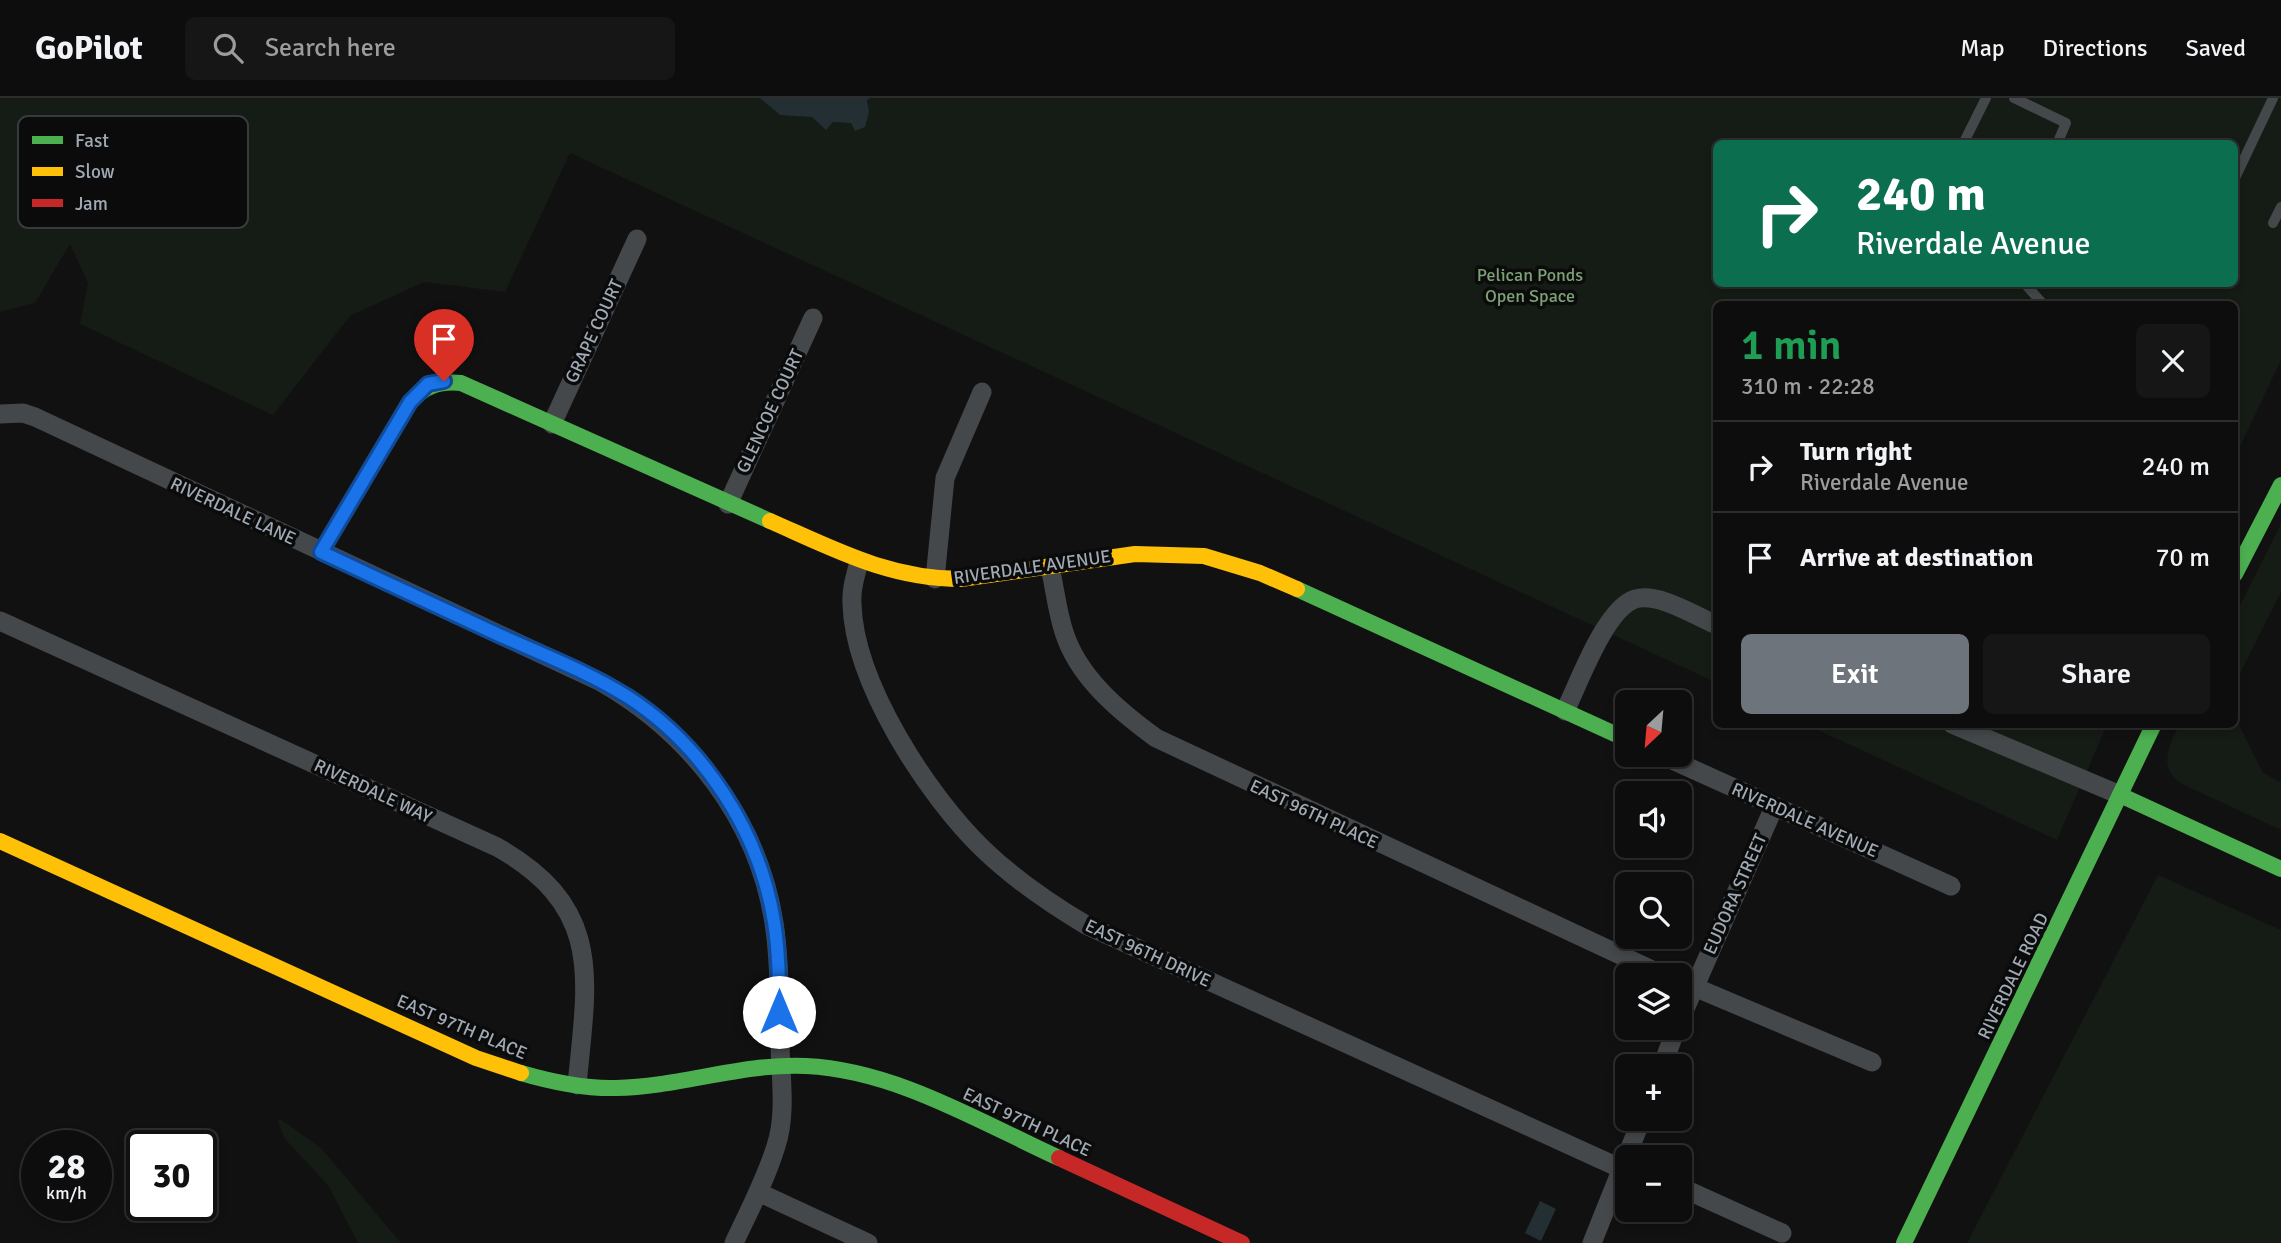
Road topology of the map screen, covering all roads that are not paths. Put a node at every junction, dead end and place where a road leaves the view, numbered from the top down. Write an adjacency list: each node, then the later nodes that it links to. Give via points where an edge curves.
1 (1986, 98): 4 (lane)
2 (2014, 98): 5 (lane, via 2066,123)
3 (2273, 98): 6 (lane)
4 (1965, 140)
5 (2059, 140)
6 (2238, 172)
7 (2281, 207): 8 (lane)
8 (2273, 223)
9 (637, 239): 15 (street, GRAPE COURT)
10 (2028, 287): 11 (lane)
11 (2040, 301)
12 (813, 318): 17 (street, GLENCOE COURT)
13 (982, 392): 22 (street, via 945,478)
14 (4, 413): 18 (street, RIVERDALE LANE, via 35,417)
15 (552, 424): 17 (street, RIVERDALE AVENUE); 18 (street, RIVERDALE AVENUE, via 461,383 428,384 410,402)
16 (2281, 485): 21 (street)
17 (728, 504): 19 (street, RIVERDALE AVENUE)
18 (321, 552): 39 (street, RIVERDALE LANE, via 601,681 651,715 693,753 741,823 764,881 779,958)
19 (859, 562): 22 (street, RIVERDALE AVENUE); 41 (street, EAST 96TH DRIVE, via 852,608 860,645 884,709 928,785 971,837 1023,884 1086,925)
20 (1051, 567): 22 (street, RIVERDALE AVENUE, via 979,578); 25 (street, RIVERDALE AVENUE, via 1135,554 1204,556 1230,563 1312,595); 35 (street, EAST 96TH PLACE, via 1064,632 1083,670 1156,738)
21 (2238, 568)
22 (935, 579)
23 (0, 621): 40 (street, RIVERDALE WAY, via 497,847 531,868 569,912 584,953 586,985)
24 (1713, 623): 25 (street, via 1660,601 1636,599 1615,612)
25 (1565, 711): 28 (street, RIVERDALE AVENUE)
26 (1961, 728): 30 (street)
27 (2152, 728): 30 (street, RIVERDALE ROAD)
28 (1615, 734)
29 (1687, 767): 31 (street, RIVERDALE AVENUE)
30 (2120, 795): 33 (street); 50 (street, RIVERDALE ROAD)
31 (1774, 807): 34 (street, RIVERDALE AVENUE); 36 (street, EUDORA STREET)
32 (0, 841): 40 (street, EAST 97TH PLACE, via 476,1058)
33 (2281, 869)
34 (1951, 886)
35 (1637, 963)
36 (1692, 974)
37 (1692, 986): 38 (street)
38 (1872, 1062)
39 (780, 1066): 40 (street, EAST 97TH PLACE, via 738,1068 635,1087); 43 (street, RIVERDALE LANE, via 780,1129); 48 (street, EAST 97TH PLACE, via 861,1075 930,1098)
40 (577, 1085)
41 (1615, 1160)
42 (1615, 1188): 49 (street)
43 (758, 1192): 46 (street, RIVERDALE LANE); 47 (street)
44 (1692, 1192): 45 (street)
45 (1782, 1233)
46 (734, 1243)
47 (868, 1243)
48 (1242, 1243)
49 (1592, 1243)
50 (1903, 1243)

